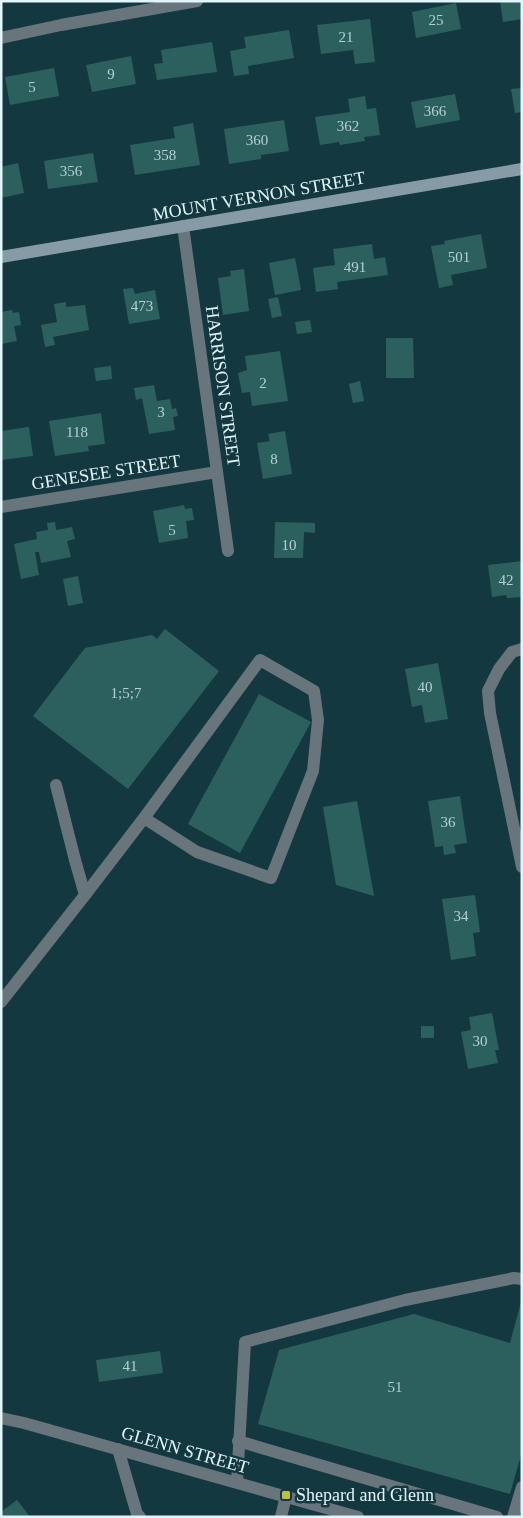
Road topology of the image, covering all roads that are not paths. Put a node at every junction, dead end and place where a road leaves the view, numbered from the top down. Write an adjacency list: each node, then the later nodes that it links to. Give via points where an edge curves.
1 (189, 2): 2 (street)
2 (1, 38)
3 (522, 169): 4 (main road, MOUNT VERNON STREET)
4 (183, 226): 5 (main road, MOUNT VERNON STREET); 6 (street, HARRISON STREET)
5 (1, 256)
6 (217, 472): 7 (street, GENESEE STREET); 8 (street, HARRISON STREET)
7 (1, 507)
8 (228, 551)
9 (522, 648): 12 (street, via 512,652 499,668 488,691)
10 (56, 785): 13 (street)
11 (144, 818): 11 (street, via 260,660 314,690 318,720 313,771 271,878 197,852); 13 (street)
12 (522, 867)
13 (85, 895): 14 (street)
14 (1, 1002)
15 (522, 1279): 17 (street, via 405,1300 245,1342)
16 (1, 1418): 18 (street, GLENN STREET)
17 (238, 1441): 19 (street); 25 (street)
18 (118, 1449): 19 (street, GLENN STREET); 22 (street)
19 (237, 1482): 21 (street, GLENN STREET)
20 (522, 1487): 26 (street)
21 (286, 1496): 23 (street); 24 (street, GLENN STREET)
22 (140, 1517)
23 (281, 1517)
24 (358, 1517)
25 (498, 1517)
26 (513, 1517)

